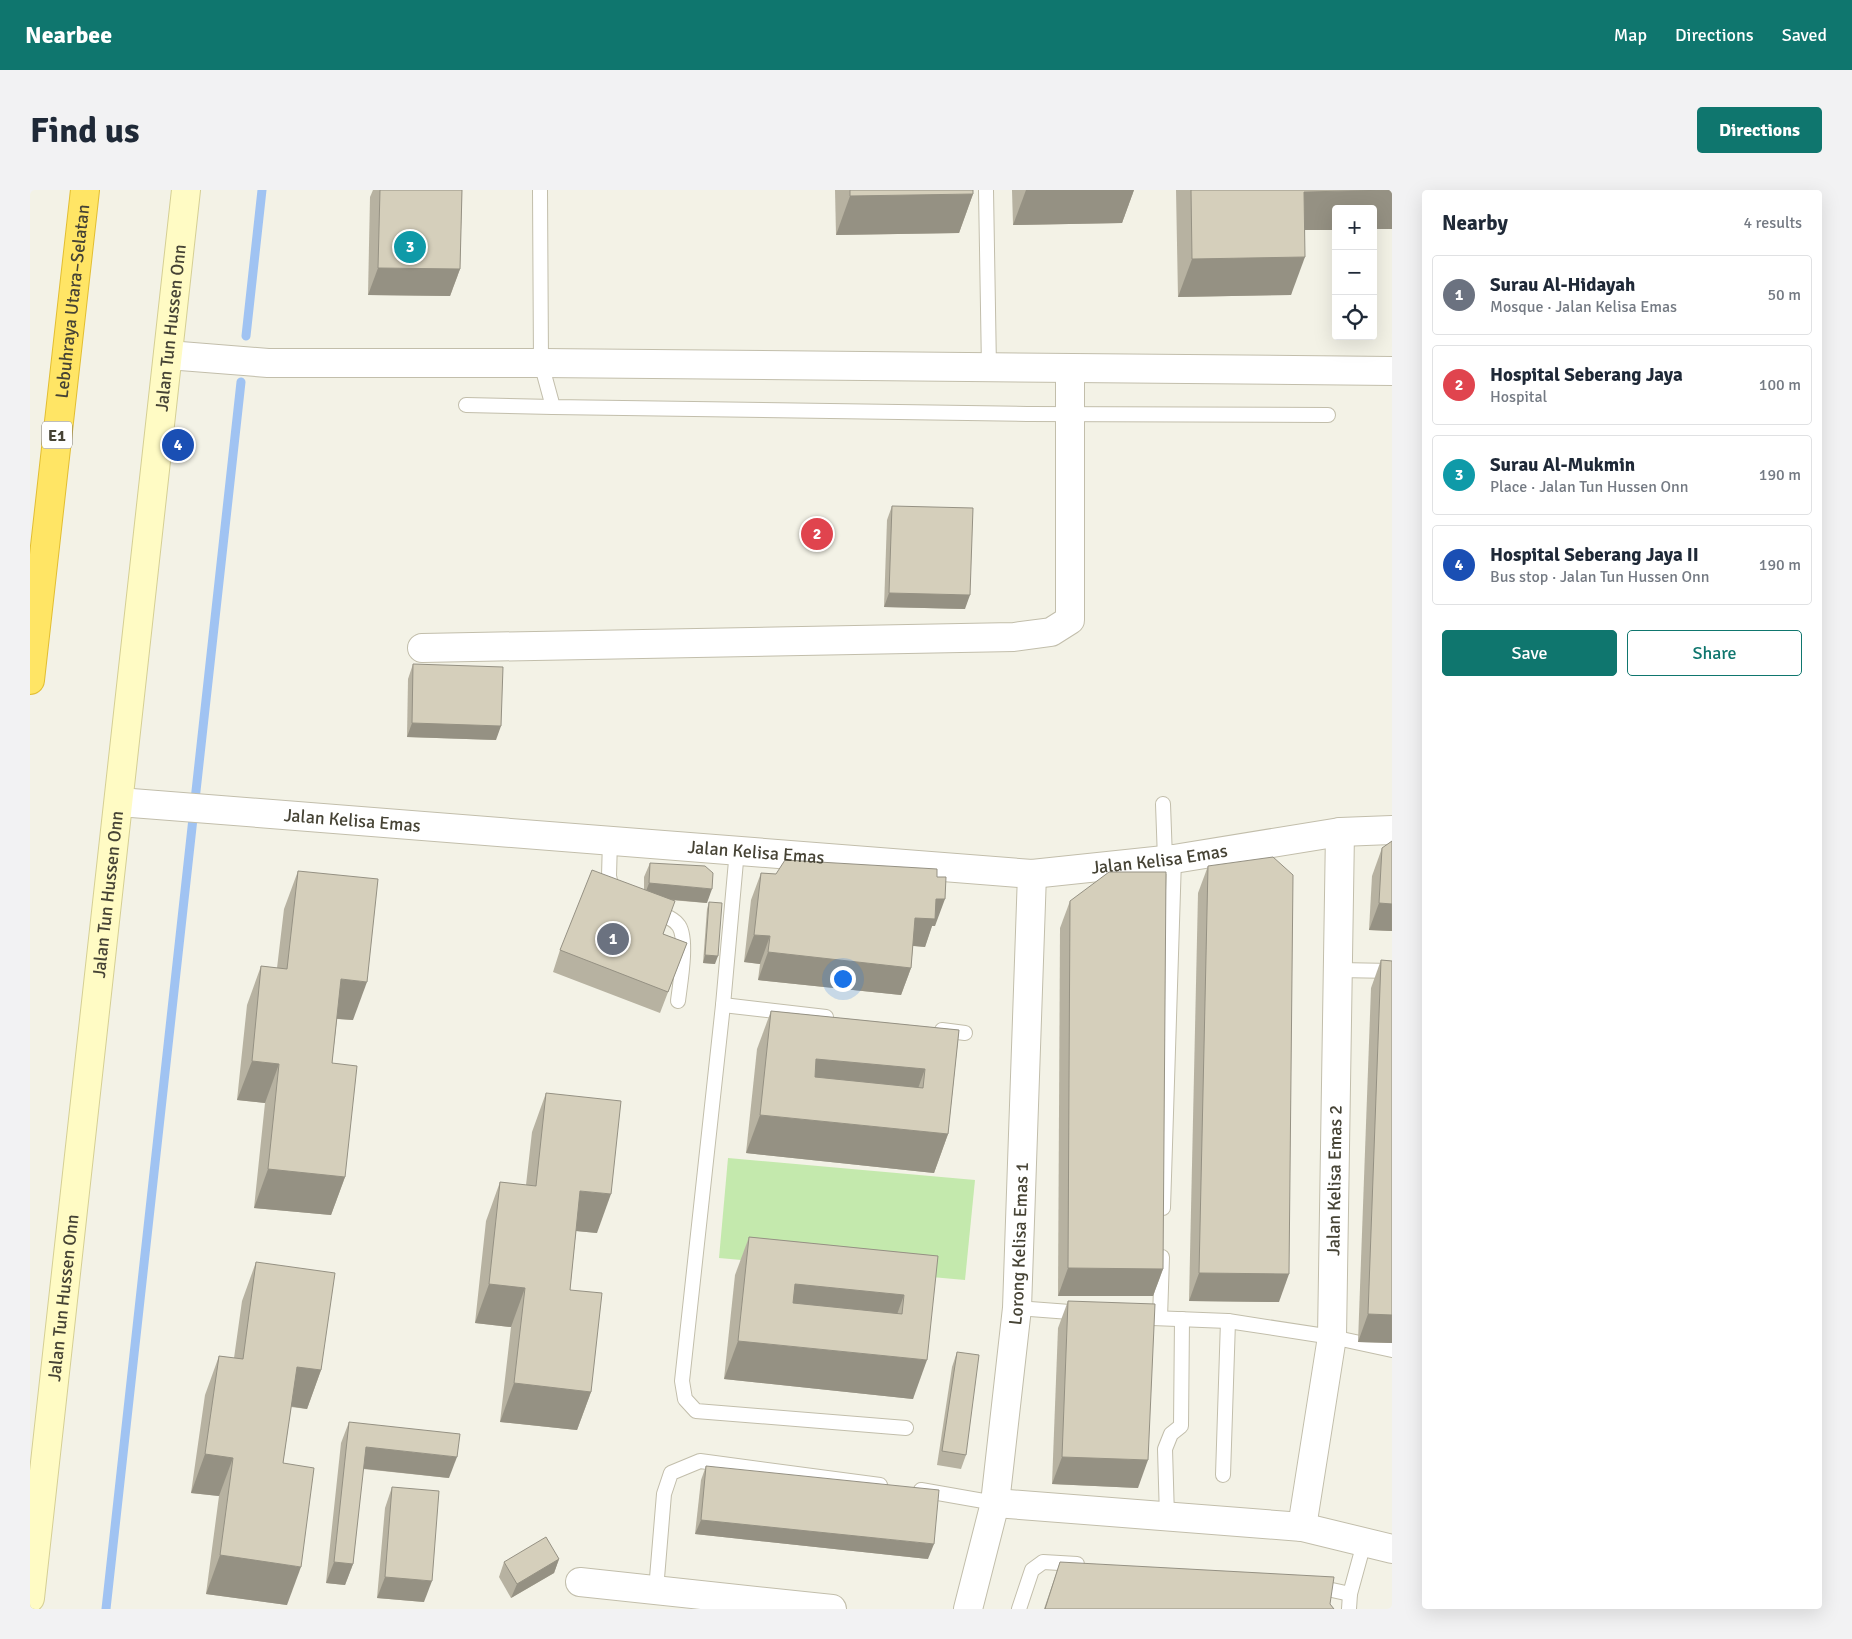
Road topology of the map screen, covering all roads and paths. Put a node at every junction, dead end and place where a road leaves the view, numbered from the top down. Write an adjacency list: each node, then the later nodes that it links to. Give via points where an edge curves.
1 (85, 190): 15 (highway, Lebuhraya Utara–Selatan / E1)
2 (186, 190): 5 (main road, Jalan Tun Hussen Onn)
3 (540, 190): 6 (lane)
4 (986, 190): 7 (lane)
5 (168, 354): 6 (street, via 268,363); 16 (main road, Jalan Tun Hussen Onn)
6 (541, 363): 7 (street); 11 (lane)
7 (989, 368): 8 (street)
8 (1070, 369): 9 (street); 12 (street)
9 (1392, 371)
10 (466, 406): 11 (lane)
11 (552, 407): 12 (lane)
12 (1069, 414): 13 (lane); 14 (street, via 1070,620 1051,632 1014,637)
13 (1328, 415)
14 (422, 648)
15 (30, 680)
16 (119, 802): 20 (street, Jalan Kelisa Emas); 57 (main road, Jalan Tun Hussen Onn)
17 (1163, 804): 22 (lane)
18 (1392, 830): 19 (street, Jalan Kelisa Emas)
19 (1340, 832): 22 (street, Jalan Kelisa Emas); 26 (street, Jalan Kelisa Emas 2)
20 (610, 840): 21 (street, Jalan Kelisa Emas); 24 (lane, via 610,890 615,898)
21 (736, 850): 23 (street, Jalan Kelisa Emas); 29 (lane)
22 (1170, 859): 23 (street, Jalan Kelisa Emas); 33 (lane)
23 (1032, 874): 35 (street, Lorong Kelisa Emas 1)
24 (624, 901)
25 (643, 908): 28 (lane, via 670,918 680,928 683,944)
26 (1339, 970): 27 (lane); 41 (street, Jalan Kelisa Emas 2)
27 (1392, 972)
28 (678, 1001)
29 (723, 1005): 30 (lane); 43 (lane, via 682,1381 685,1400 696,1411)
30 (839, 1018)
31 (926, 1028): 32 (lane)
32 (965, 1033)
33 (1163, 1218)
34 (1162, 1238): 38 (lane)
35 (1017, 1308): 36 (lane); 47 (street, Lorong Kelisa Emas 1)
36 (1093, 1314)
37 (1140, 1317): 38 (lane)
38 (1160, 1318): 39 (lane)
39 (1182, 1319): 40 (lane); 48 (lane, via 1181,1426 1171,1434 1166,1449)
40 (1228, 1321): 41 (lane); 44 (lane)
41 (1332, 1337): 42 (lane); 49 (street, Jalan Kelisa Emas 2)
42 (1392, 1350)
43 (906, 1428)
44 (1223, 1475)
45 (892, 1486): 55 (lane, via 700,1461 671,1473 664,1494)
46 (912, 1489): 47 (lane)
47 (995, 1503): 48 (street); 59 (street, Lorong Kelisa Emas 1)
48 (1168, 1517): 49 (street)
49 (1302, 1527): 50 (street)
50 (1364, 1543): 51 (street); 56 (lane)
51 (1392, 1549)
52 (1092, 1565): 60 (lane, via 1043,1562 1032,1570)
53 (580, 1582): 55 (street)
54 (1297, 1582): 56 (lane)
55 (656, 1590): 58 (street)
56 (1350, 1594): 61 (lane)
57 (30, 1598)
58 (832, 1609)
59 (968, 1609)
60 (1019, 1609)
61 (1348, 1609)

